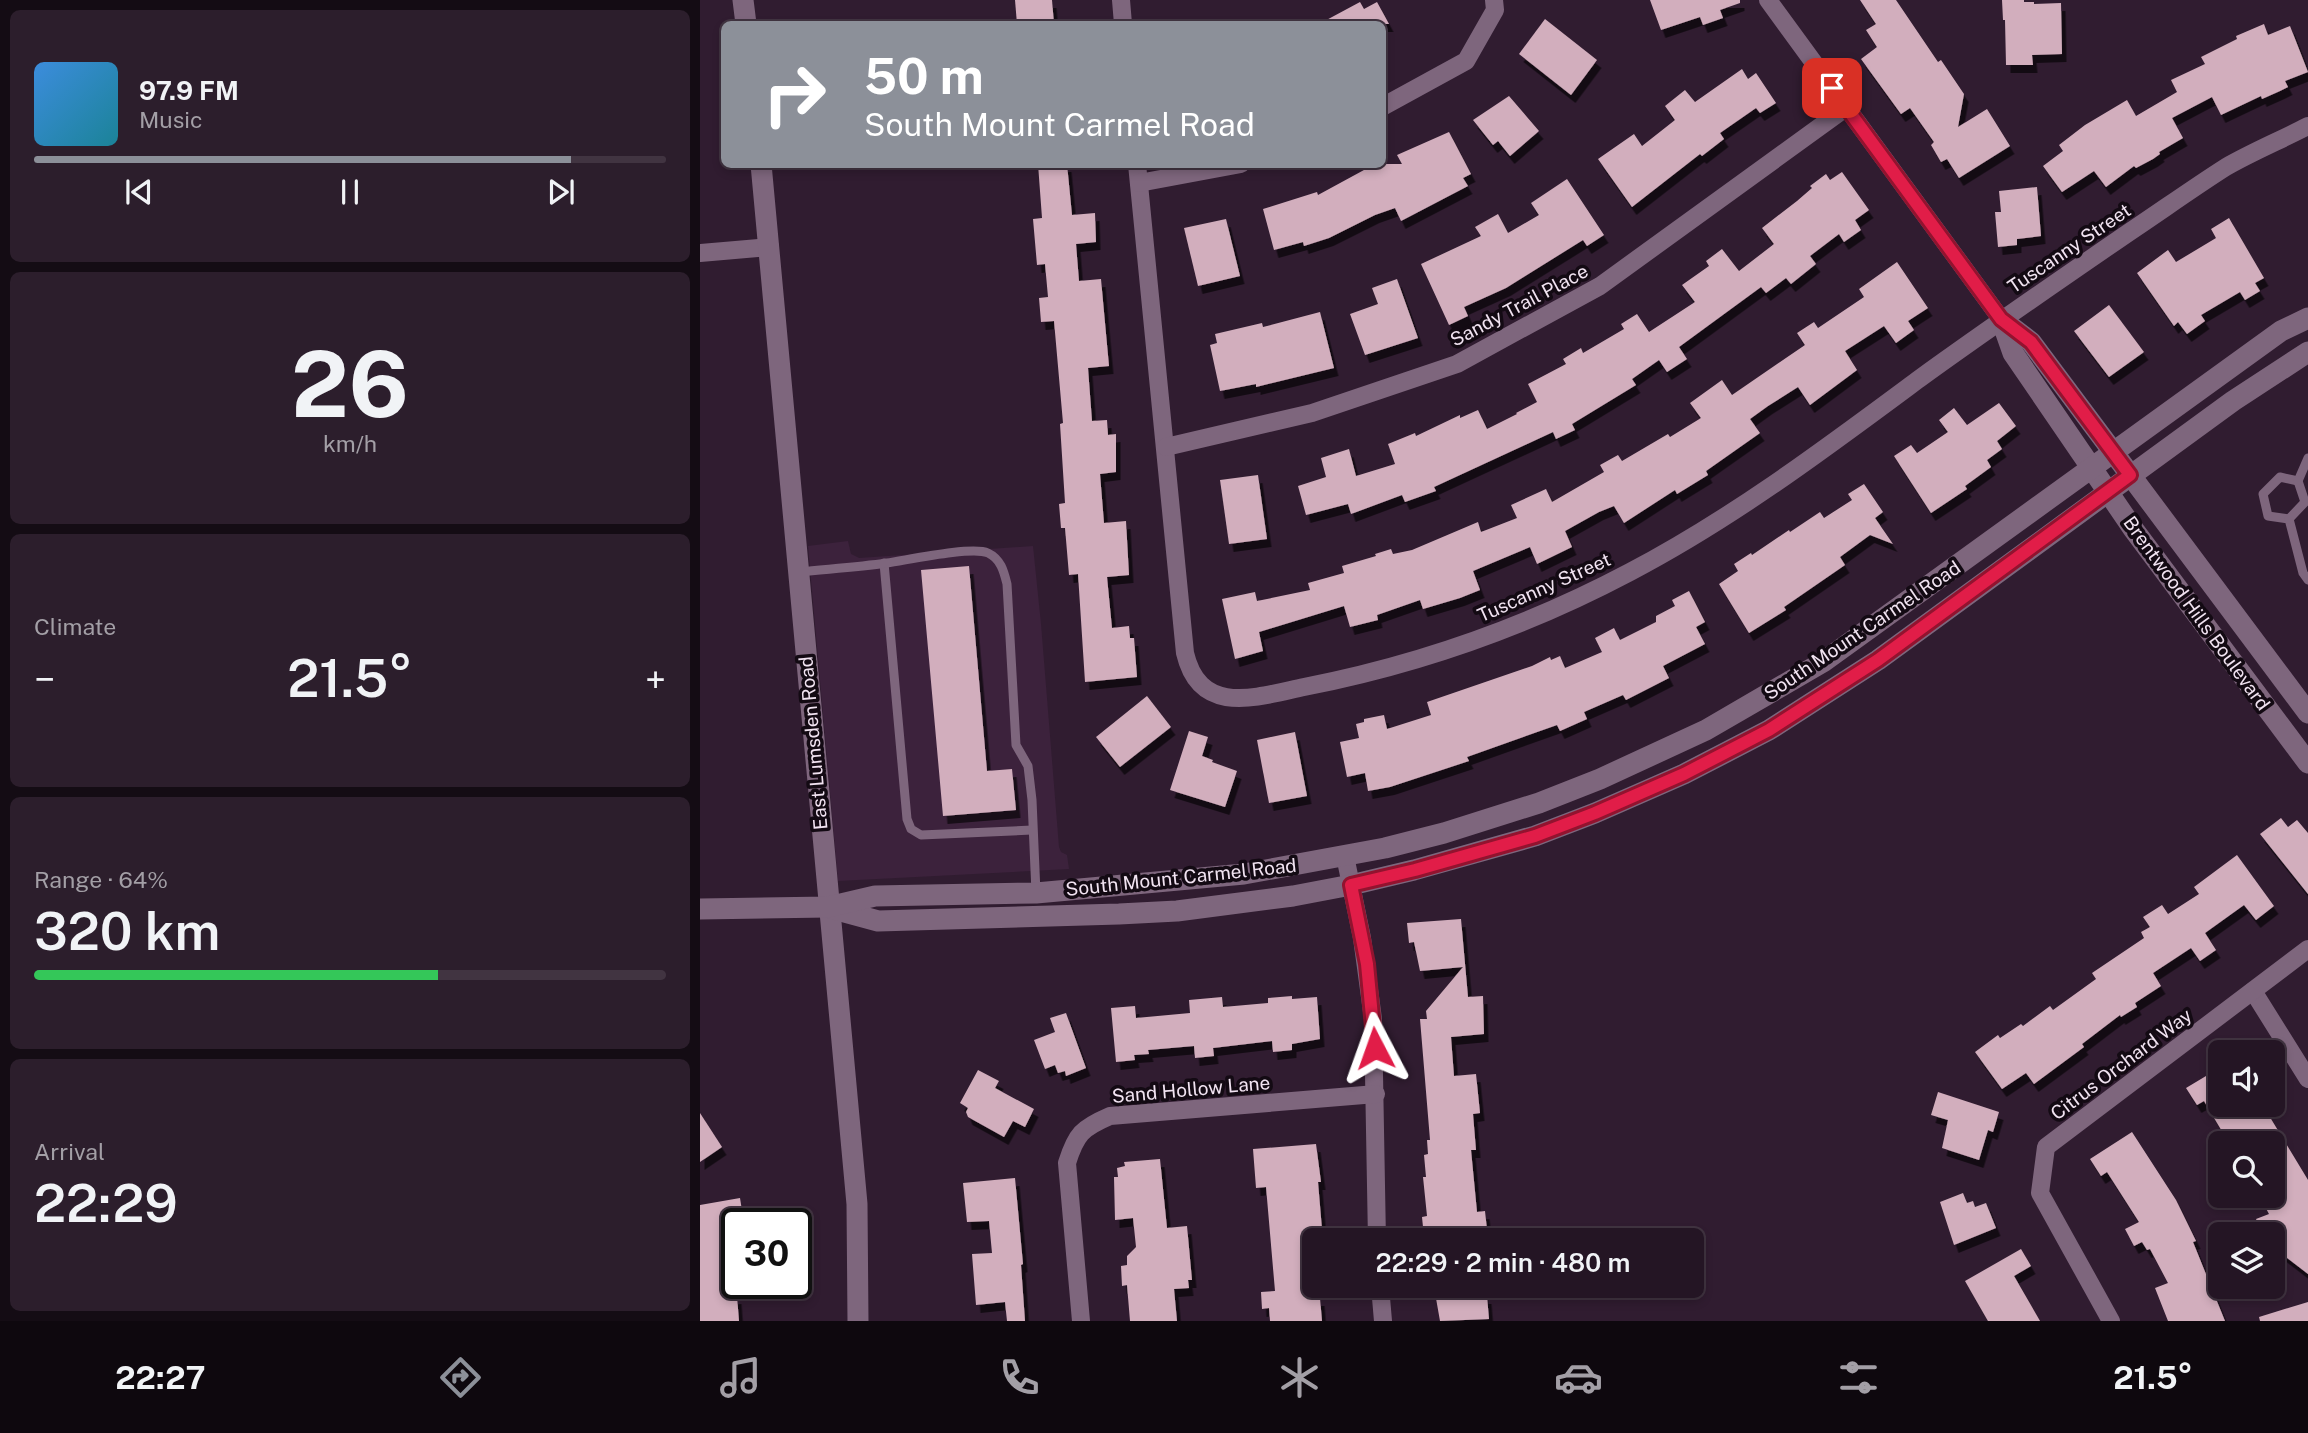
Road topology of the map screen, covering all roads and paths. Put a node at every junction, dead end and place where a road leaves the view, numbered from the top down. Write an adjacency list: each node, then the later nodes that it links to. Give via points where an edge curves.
1 (743, 0): 5 (street)
2 (1121, 0): 6 (street)
3 (1494, 0): 7 (street, via 1495,10 1466,61)
4 (1768, 0): 8 (street, Brentwood Hills Boulevard)
5 (746, 21)
6 (1124, 21)
7 (1386, 105)
8 (1846, 107): 17 (street, Brentwood Hills Boulevard); 19 (street, Sandy Trail Place, via 1600,286 1457,363 1312,413)
9 (2308, 126): 17 (street, Tuscanny Street, via 2228,166)
10 (761, 168): 14 (street, East Lumsden Road)
11 (1137, 168): 13 (street, Tuscanny Street)
12 (1220, 168): 13 (street)
13 (1139, 183): 19 (street, Tuscanny Street)
14 (770, 247): 15 (street); 28 (street, East Lumsden Road)
15 (700, 253)
16 (2308, 318): 20 (street, South Mount Carmel Road, via 2281,331)
17 (2001, 319): 19 (street, Tuscanny Street, via 1797,469 1630,572 1529,620 1459,646 1388,668 1247,698 1204,689 1188,668); 20 (street, Brentwood Hills Boulevard, via 2031,342); 22 (street, Brentwood Hills Boulevard, via 2013,353)
18 (2308, 352): 23 (street, South Mount Carmel Road)
19 (1166, 447)
20 (2113, 452): 22 (street, South Mount Carmel Road); 23 (street, Brentwood Hills Boulevard)
21 (2308, 458): 24 (lane)
22 (2092, 468): 25 (street, Brentwood Hills Boulevard); 35 (street, South Mount Carmel Road, via 1823,662 1706,730 1539,803 1444,833)
23 (2130, 475): 25 (street, South Mount Carmel Road); 30 (street, Brentwood Hills Boulevard)
24 (2298, 481): 26 (lane, via 2305,502); 26 (lane, via 2280,477 2263,494 2268,516)
25 (2108, 491): 31 (street, Brentwood Hills Boulevard); 36 (street, South Mount Carmel Road, via 1878,660 1769,730 1684,774 1535,836)
26 (2289, 519): 29 (lane)
27 (884, 564): 28 (lane); 34 (lane, via 911,829 921,835); 34 (lane, via 985,551 1003,568 1016,745 1028,766)
28 (798, 572): 38 (street, East Lumsden Road)
29 (2308, 580)
30 (2277, 671): 31 (street); 32 (street, Brentwood Hills Boulevard)
31 (2254, 690): 33 (street, Brentwood Hills Boulevard)
32 (2308, 713)
33 (2308, 763)
34 (1032, 830): 37 (lane)
35 (1345, 856): 36 (street); 37 (street, South Mount Carmel Road, via 1244,874)
36 (1351, 885): 38 (street, South Mount Carmel Road, via 1234,904 1119,914 878,921); 43 (street, via 1371,990)
37 (1036, 893): 38 (street, South Mount Carmel Road, via 875,896)
38 (828, 907): 39 (street, South Mount Carmel Road); 46 (street, East Lumsden Road, via 857,1204)
39 (700, 909)
40 (2308, 949): 41 (street, Citrus Orchard Way)
41 (2253, 991): 42 (street); 49 (street, Citrus Orchard Way, via 2046,1147 2040,1193)
42 (2308, 1079)
43 (1376, 1094): 44 (street); 47 (street, Sand Hollow Lane, via 1110,1116 1089,1125 1074,1140 1068,1163)
44 (1376, 1228)
45 (1381, 1298): 48 (street)
46 (858, 1321)
47 (1081, 1321)
48 (1384, 1321)
49 (2110, 1321)

